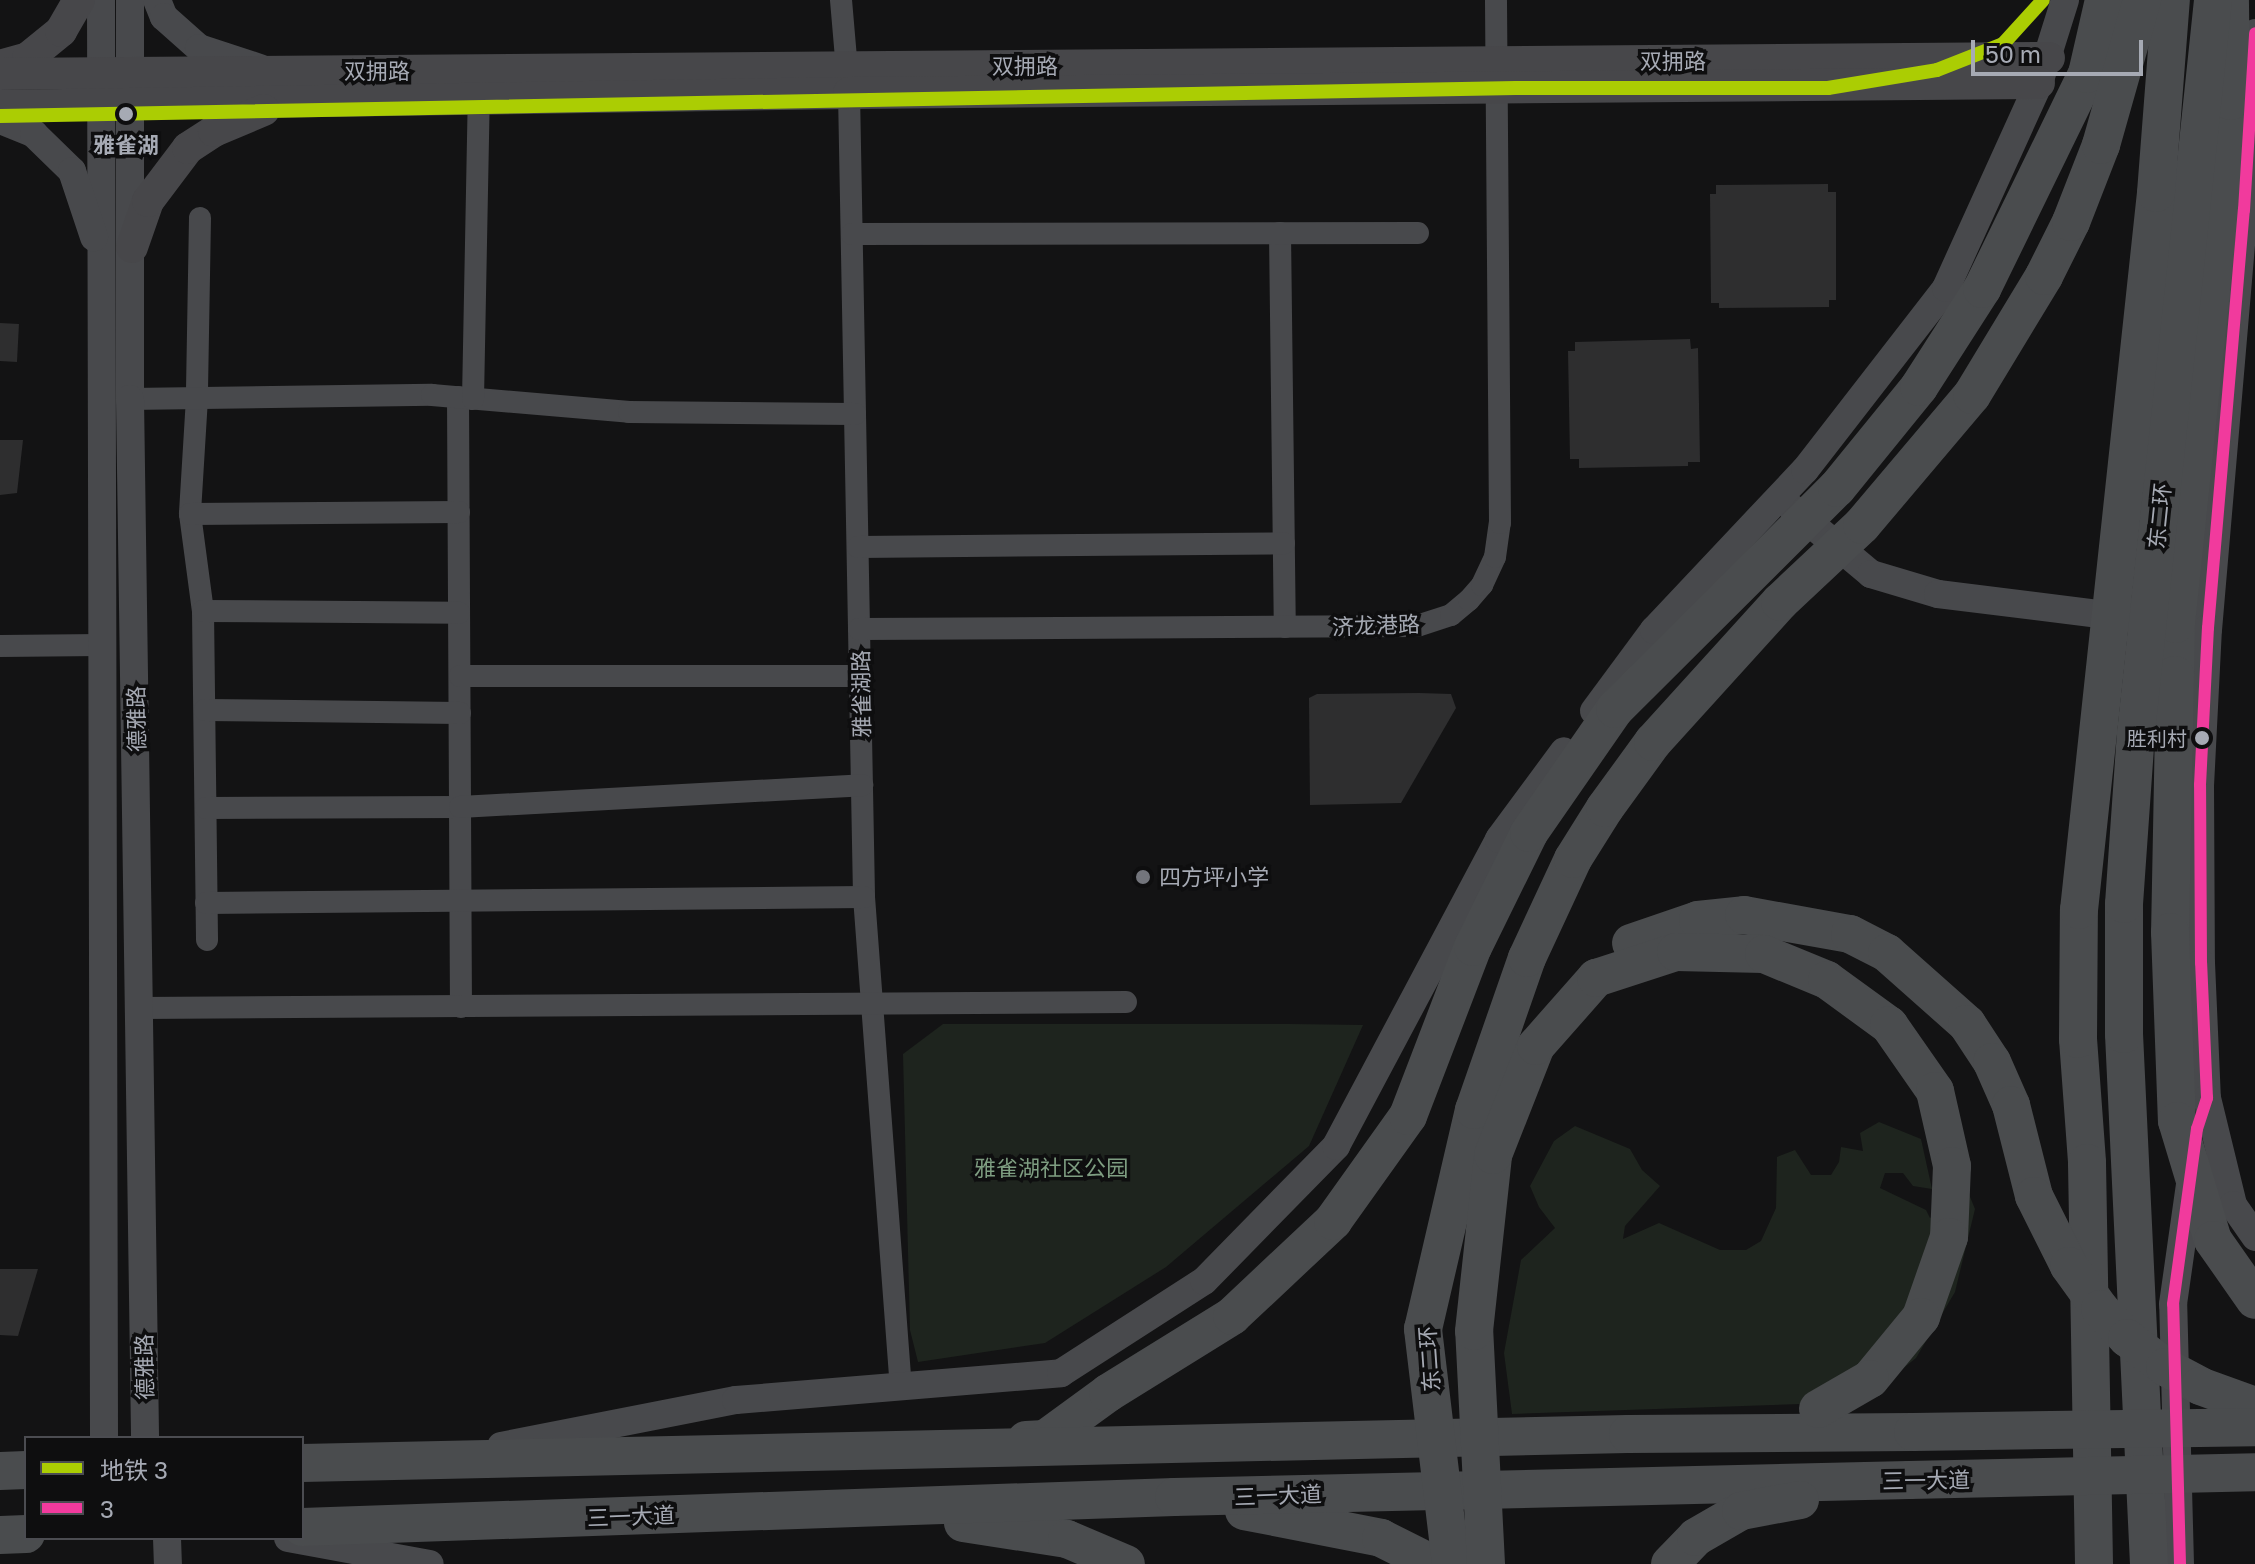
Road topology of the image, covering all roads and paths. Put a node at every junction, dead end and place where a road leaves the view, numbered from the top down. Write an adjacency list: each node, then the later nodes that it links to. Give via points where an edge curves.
1 (79, 0): 14 (main road, via 61,31 28,58)
2 (101, 0): 17 (street, 德雅路)
3 (130, 0): 17 (street, 德雅路)
4 (157, 0): 16 (street, via 164,17 199,48)
5 (841, 0): 20 (street, 雅雀湖路)
6 (1496, 0): 19 (street, 济龙港路)
7 (2065, 0): 15 (street)
8 (2104, 0): 75 (highway, bridge, via 2087,74 1982,289 1919,387 1837,488 1615,709 1529,833 1473,947 1408,1116 1333,1221 1232,1316 1045,1439)
9 (2142, 0): 66 (highway, bridge, via 2101,145 2071,222 2024,311 1972,395 1920,460 1708,678 1605,808 1573,859 1527,958)
10 (2171, 0): 98 (highway, bridge, via 2156,193 2079,910)
11 (2213, 0): 99 (highway, 东二环, bridge, via 2136,733 2124,904 2124,1034)
12 (2230, 0): 45 (highway, via 2231,101)
13 (2255, 33): 21 (street)
14 (0, 66)
15 (2044, 71): 19 (main road, 双拥路); 38 (street, via 1946,288)
16 (273, 72): 17 (main road, 双拥路); 20 (main road, 双拥路)
17 (117, 73): 18 (main road, 双拥路); 24 (street, 德雅路)
18 (0, 74)
19 (1497, 76): 20 (main road, 双拥路); 46 (street, 济龙港路, via 1500,523 1495,557 1482,585 1435,623)
20 (849, 80): 22 (main road, 双拥路); 31 (street, 雅雀湖路)
21 (2253, 92): 27 (street)
22 (479, 99): 23 (main road, 双拥路); 35 (street)
23 (285, 102): 24 (main road, 双拥路); 32 (main road, via 214,131 188,148 148,201)
24 (118, 105): 25 (main road, 双拥路); 32 (street, 德雅路); 33 (street, 德雅路)
25 (0, 106)
26 (0, 120): 33 (street, via 34,134 72,171)
27 (2250, 173): 45 (street)
28 (200, 218): 34 (street)
29 (1280, 233): 30 (street); 31 (street); 41 (street)
30 (1418, 233)
31 (852, 234): 37 (street, 雅雀湖路)
32 (132, 247): 36 (street, 德雅路)
33 (103, 264): 48 (street, 德雅路)
34 (197, 398): 35 (street); 36 (street); 40 (street)
35 (466, 398): 37 (street, via 629,412); 39 (street)
36 (130, 399): 64 (street, 德雅路)
37 (855, 414): 42 (street, 雅雀湖路)
38 (1779, 497): 45 (street, via 1871,574 1938,594); 69 (street, via 1654,630 1499,839 1336,1146 1204,1281 1061,1373)
39 (459, 512): 40 (street); 44 (street)
40 (190, 514): 43 (street)
41 (1284, 543): 42 (street); 46 (street)
42 (858, 547): 47 (street, 雅雀湖路)
43 (203, 611): 44 (street); 52 (street)
44 (459, 613): 50 (street)
45 (2192, 626): 65 (street); 68 (highway, bridge, via 2175,675 2170,932 2177,1121 2213,1240)
46 (1285, 627): 47 (street, 济龙港路)
47 (859, 629): 51 (street, 雅雀湖路)
48 (101, 645): 49 (street); 73 (street, 德雅路)
49 (0, 646)
50 (460, 676): 51 (street); 53 (street)
51 (860, 676): 54 (street, 雅雀湖路)
52 (205, 710): 53 (street); 56 (street)
53 (460, 713): 55 (street)
54 (862, 785): 55 (street); 57 (street, 雅雀湖路)
55 (460, 807): 56 (street); 59 (street)
56 (206, 808): 58 (street)
57 (864, 897): 59 (street); 62 (street, 雅雀湖路)
58 (206, 903): 59 (street); 60 (street)
59 (461, 903): 63 (street)
60 (207, 940)
61 (1126, 1002): 62 (street)
62 (872, 1003): 63 (street); 69 (street, 雅雀湖路)
63 (461, 1007): 64 (street)
64 (140, 1008): 74 (street, 德雅路)
65 (2207, 1098): 67 (street, via 2233,1205); 100 (street, via 2197,1129 2173,1304)
66 (1474, 1110): 70 (highway, bridge, via 1541,1003 1581,970 1643,937 1698,920 1744,915 1850,934 1887,953 1967,1024 2011,1105 2034,1196 2069,1266 2100,1309 2165,1367); 95 (highway, 东二环, bridge, via 1423,1329)
67 (2255, 1237)
68 (2255, 1300)
69 (901, 1386): 76 (street, via 736,1400)
70 (2255, 1406)
71 (2255, 1427): 72 (highway, bridge)
72 (1628, 1434): 75 (highway); 96 (highway, bridge, via 1818,1409 1870,1379 1921,1317 1949,1237 1952,1166 1935,1091 1889,1025 1827,980 1764,954 1676,952 1596,978 1536,1046 1493,1155 1474,1331)
73 (104, 1436)
74 (145, 1436)
75 (790, 1452): 76 (highway)
76 (439, 1458): 77 (highway)
77 (304, 1463)
78 (24, 1470): 79 (highway)
79 (0, 1471)
80 (2255, 1472): 81 (highway, 三一大道, bridge)
81 (1909, 1480): 82 (highway, 三一大道); 97 (highway, via 1741,1511 1696,1537)
82 (1174, 1497): 83 (highway, 三一大道); 94 (highway, via 1381,1538)
83 (837, 1510): 84 (highway, 三一大道); 93 (highway, via 1067,1539)
84 (304, 1527)
85 (24, 1534): 86 (highway)
86 (0, 1535)
87 (167, 1540): 90 (street)
88 (184, 1540): 91 (street)
89 (299, 1540): 92 (street)
90 (168, 1564)
91 (184, 1564)
92 (430, 1564)
93 (1125, 1564)
94 (1433, 1564)
95 (1451, 1564)
96 (1486, 1564)
97 (1670, 1564)
98 (2094, 1564)
99 (2149, 1564)
100 (2180, 1564)

